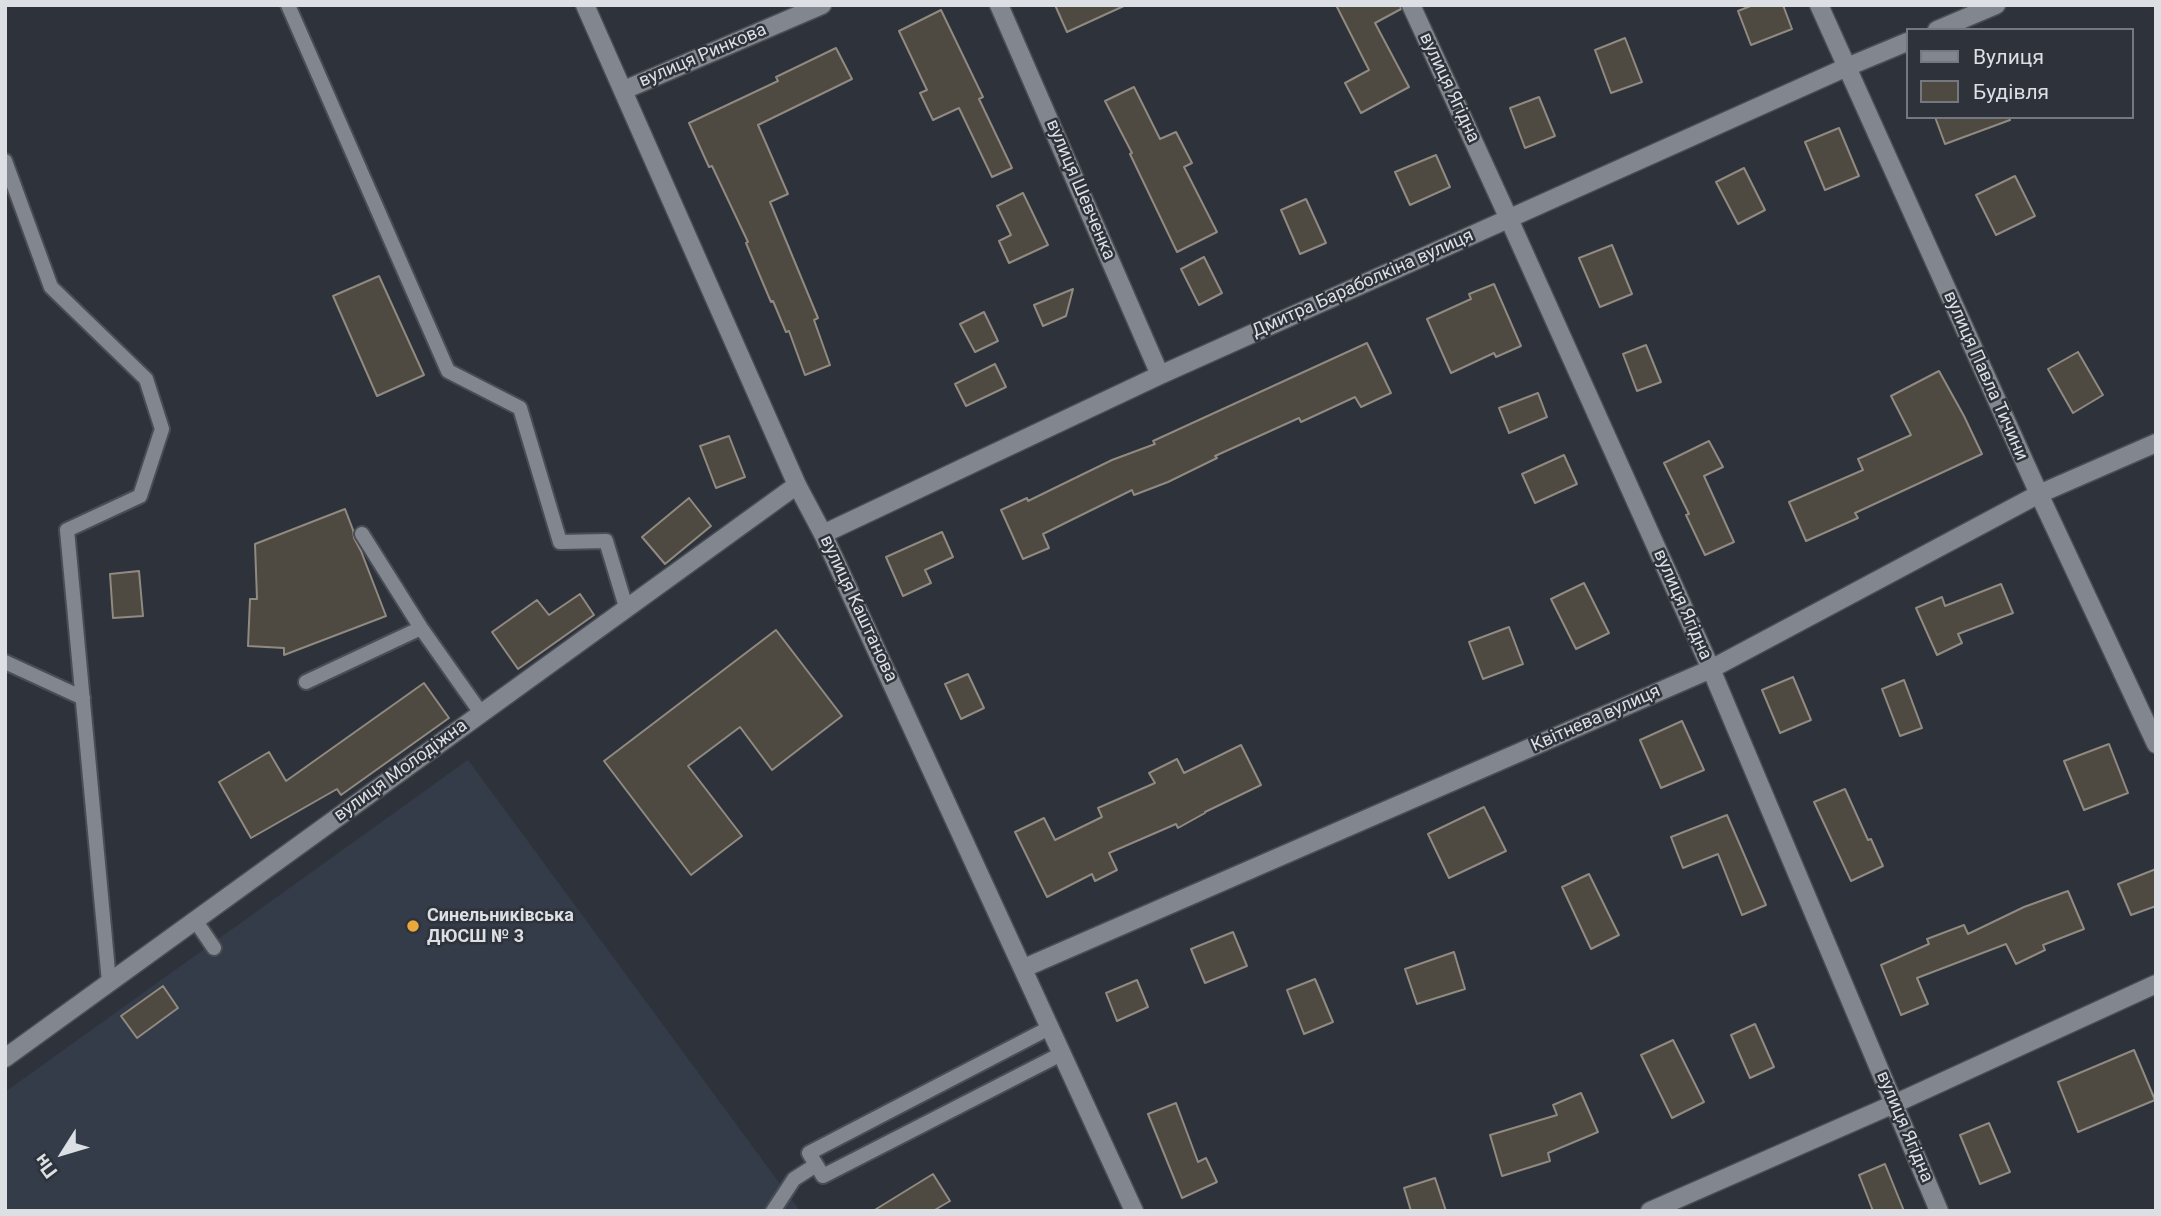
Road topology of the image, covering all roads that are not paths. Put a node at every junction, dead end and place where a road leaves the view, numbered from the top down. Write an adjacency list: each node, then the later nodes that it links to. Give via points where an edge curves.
1 (288, 5): 20 (lane, via 448,371 520,408 560,542 606,541)
2 (585, 5): 11 (street, вулиця Каштанова)
3 (822, 5): 11 (street, вулиця Ринкова)
4 (999, 5): 14 (street, вулиця Шевченка)
5 (1411, 5): 13 (street, вулиця Ягідна)
6 (1819, 5): 10 (street, вулиця Павла Тичини)
7 (1996, 5): 8 (street)
8 (1942, 28)
9 (1906, 42): 10 (street, Дмитра Бараболкіна вулиця)
10 (1847, 67): 13 (street, Дмитра Бараболкіна вулиця); 17 (street, вулиця Павла Тичини)
11 (624, 90): 16 (street, вулиця Каштанова)
12 (5, 161): 25 (lane, via 51,287 146,379 162,429 140,496 67,530)
13 (1509, 219): 14 (street, Дмитра Бараболкіна вулиця); 23 (street, вулиця Ягідна)
14 (1160, 375): 19 (street, Дмитра Бараболкіна вулиця)
15 (2156, 443): 17 (street, Квітнева вулиця)
16 (797, 485): 19 (street, вулиця Каштанова); 20 (street, вулиця Молодіжна)
17 (2039, 494): 23 (street, Квітнева вулиця); 27 (street, вулиця Павла Тичини)
18 (362, 534): 21 (lane)
19 (823, 534): 30 (street, вулиця Каштанова)
20 (626, 607): 26 (street, вулиця Молодіжна)
21 (421, 628): 24 (lane); 26 (lane)
22 (5, 663): 25 (lane)
23 (1711, 669): 30 (street, Квітнева вулиця); 36 (street, вулиця Ягідна)
24 (306, 682)
25 (83, 698): 31 (lane)
26 (481, 713): 28 (street, вулиця Молодіжна)
27 (2156, 744)
28 (195, 920): 29 (lane); 31 (street, вулиця Молодіжна)
29 (214, 948)
30 (1024, 968): 33 (street, вулиця Каштанова)
31 (109, 982): 35 (street, вулиця Молодіжна)
32 (2156, 984): 36 (street)
33 (1051, 1027): 34 (street, вулиця Каштанова); 37 (lane, via 809,1153)
34 (1063, 1053): 37 (lane, via 823,1176); 39 (street, вулиця Каштанова)
35 (5, 1058)
36 (1894, 1104): 40 (street); 41 (street, вулиця Ягідна)
37 (816, 1165): 38 (lane, via 793,1179)
38 (773, 1211)
39 (1134, 1211)
40 (1650, 1211)
41 (1940, 1211)

